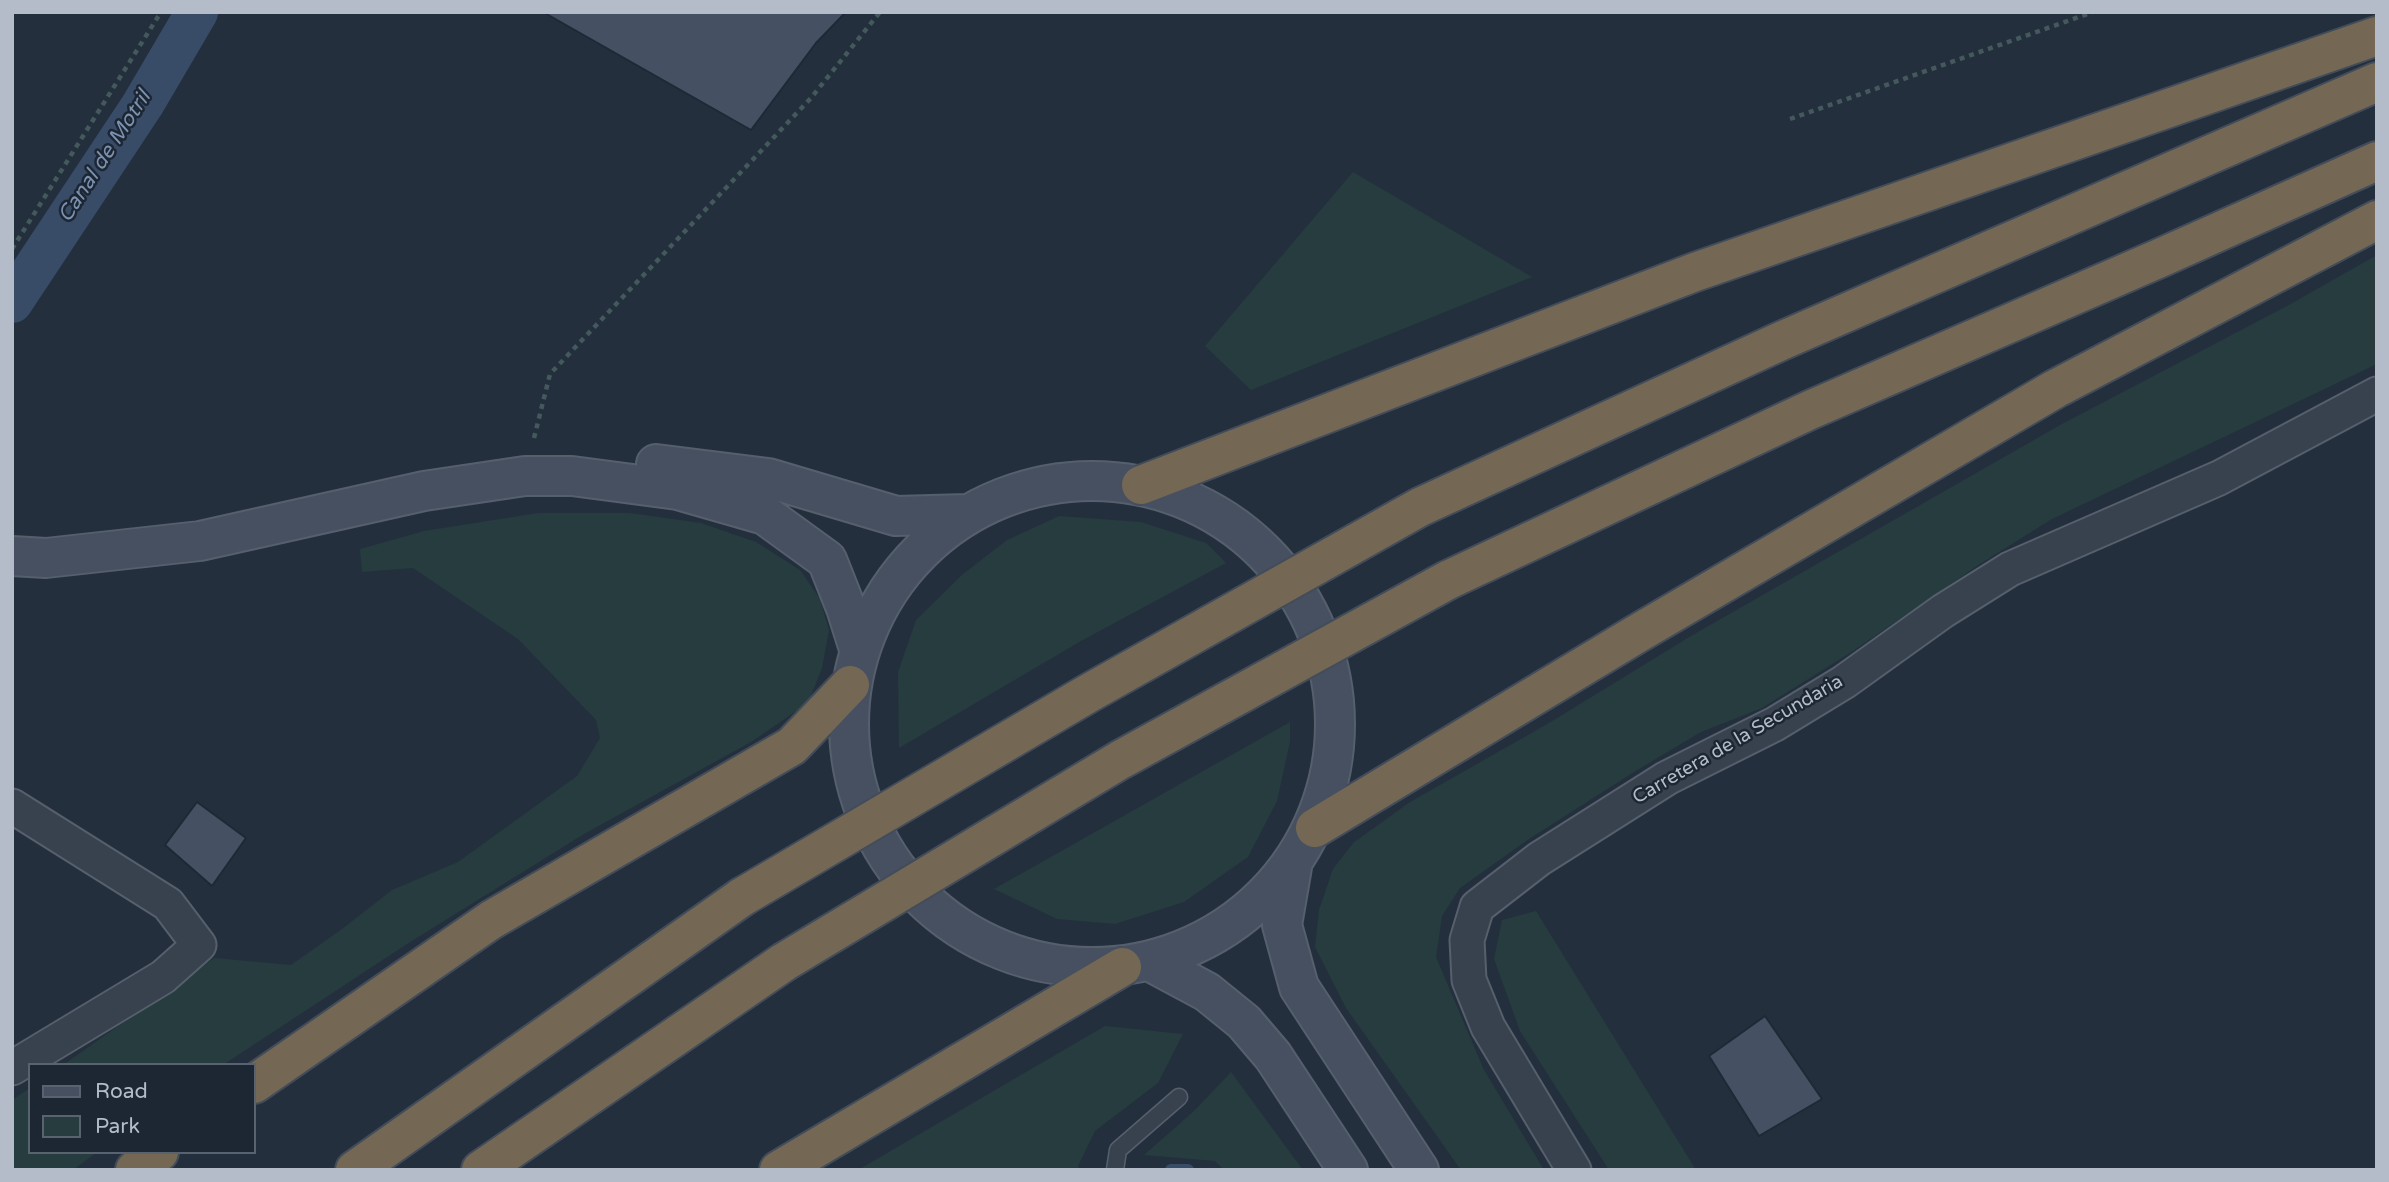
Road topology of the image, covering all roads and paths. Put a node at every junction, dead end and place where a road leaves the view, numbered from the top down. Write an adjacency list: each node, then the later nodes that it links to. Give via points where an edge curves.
1 (161, 12): 9 (path)
2 (880, 12): 12 (path, via 811,98 550,374)
3 (2093, 12): 6 (path)
4 (2377, 36): 13 (highway, via 1695,272)
5 (2377, 82): 27 (highway, bridge, via 1794,336 1420,507 1089,693 742,897)
6 (1790, 119)
7 (2377, 161): 28 (highway, bridge, via 1810,410 1448,580 1121,760 784,962)
8 (2377, 220): 19 (highway, via 2055,389)
9 (12, 249)
10 (2377, 394): 33 (street, Carretera de la Secundaria, via 2219,478 2010,569 1844,682 1667,778 1550,852 1477,907 1467,940 1469,980 1488,1027)
11 (572, 476): 12 (main road); 14 (main road, via 636,462 768,478 896,516); 16 (main road, via 678,490 765,515 827,560)
12 (524, 477): 15 (main road, via 424,491 200,541 46,558)
13 (1141, 485): 14 (main road, via 1081,481 1022,490); 19 (main road, via 1210,510 1259,547 1311,614 1334,684 1335,757)
14 (967, 514): 16 (main road, via 920,549 884,596)
15 (12, 556)
16 (859, 649): 17 (main road)
17 (850, 685): 21 (main road, via 849,760 872,832 915,894 975,939 1046,965); 23 (highway, via 792,746 491,920)
18 (12, 806): 22 (street, via 168,904 199,945 163,977)
19 (1315, 828): 20 (main road)
20 (1292, 867): 21 (main road, via 1253,909 1205,941); 32 (main road, via 1282,925 1299,987)
21 (1137, 965): 29 (highway); 31 (main road, via 1207,992 1244,1022 1273,1056)
22 (12, 1068)
23 (256, 1083)
24 (1179, 1097): 30 (lane, via 1118,1150)
25 (156, 1154): 26 (highway)
26 (135, 1170)
27 (355, 1170)
28 (481, 1170)
29 (779, 1170)
30 (1115, 1170)
31 (1349, 1170)
32 (1419, 1170)
33 (1574, 1170)

